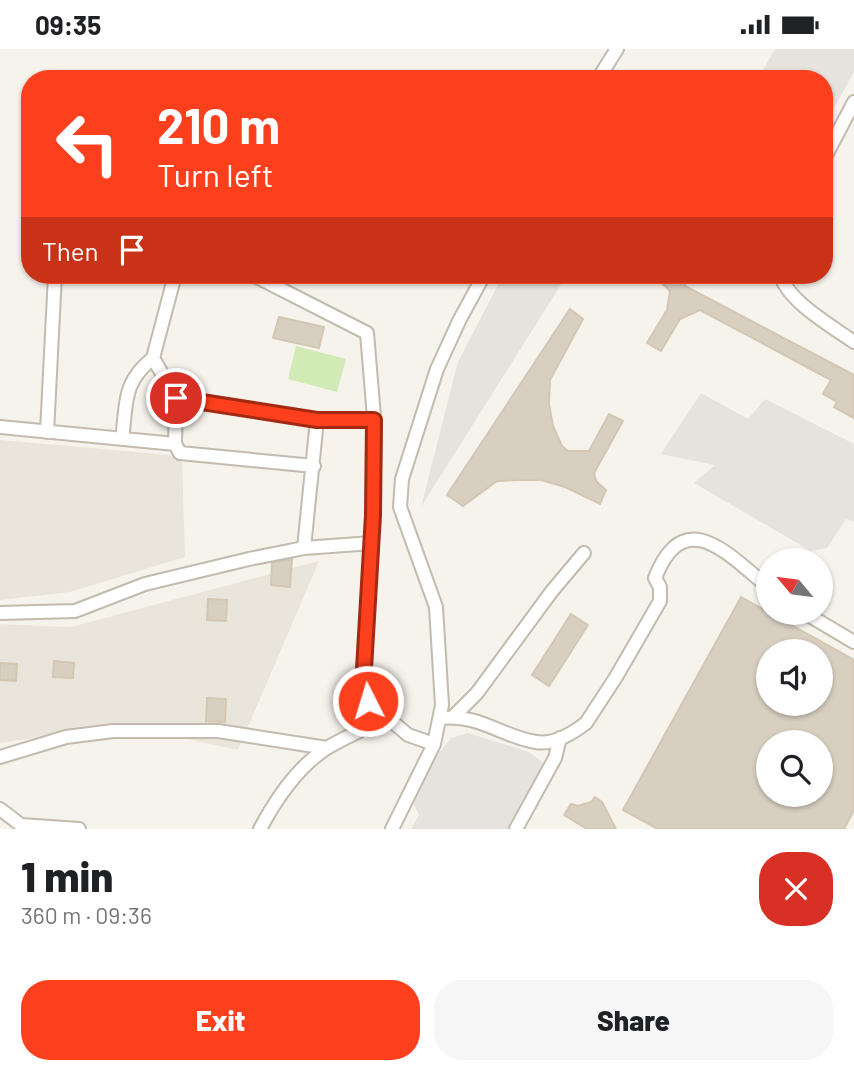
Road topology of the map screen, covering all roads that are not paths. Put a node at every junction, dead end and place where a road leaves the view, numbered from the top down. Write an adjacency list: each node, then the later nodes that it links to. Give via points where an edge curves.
1 (617, 49): 2 (street)
2 (604, 70)
3 (854, 102): 4 (street)
4 (833, 142)
5 (55, 284): 16 (street)
6 (173, 284): 11 (street)
7 (271, 284): 14 (street, via 367,333)
8 (479, 284): 27 (street, via 436,369 402,479 400,507 436,607)
9 (783, 284): 10 (street)
10 (854, 342)
11 (153, 358): 12 (street); 17 (street, via 137,370 129,385)
12 (176, 398): 13 (street); 18 (street)
13 (317, 420): 14 (street); 19 (street)
14 (374, 420): 20 (street)
15 (0, 427): 16 (street)
16 (47, 432): 17 (street)
17 (122, 439): 18 (street)
18 (175, 444): 19 (street, via 180,453)
19 (314, 466): 21 (street)
20 (372, 543): 21 (street); 28 (street, via 364,669 368,701)
21 (304, 548): 24 (street, via 145,584 75,611)
22 (584, 553): 27 (street, via 477,693)
23 (756, 577): 29 (street, via 718,547 693,538 679,542 663,558 655,578 660,601 616,677 586,723)
24 (0, 613)
25 (825, 625): 26 (street)
26 (854, 642)
27 (447, 718): 29 (street, via 470,718 538,743); 30 (street)
28 (389, 720): 30 (street, via 408,735); 31 (street)
29 (560, 738): 37 (street, via 555,758)
30 (434, 744): 36 (street)
31 (327, 748): 32 (street, via 218,730 113,731 66,737); 35 (street, via 292,780)
32 (0, 757)
33 (0, 809): 34 (street, via 21,825)
34 (79, 829)
35 (260, 829)
36 (392, 829)
37 (516, 829)

